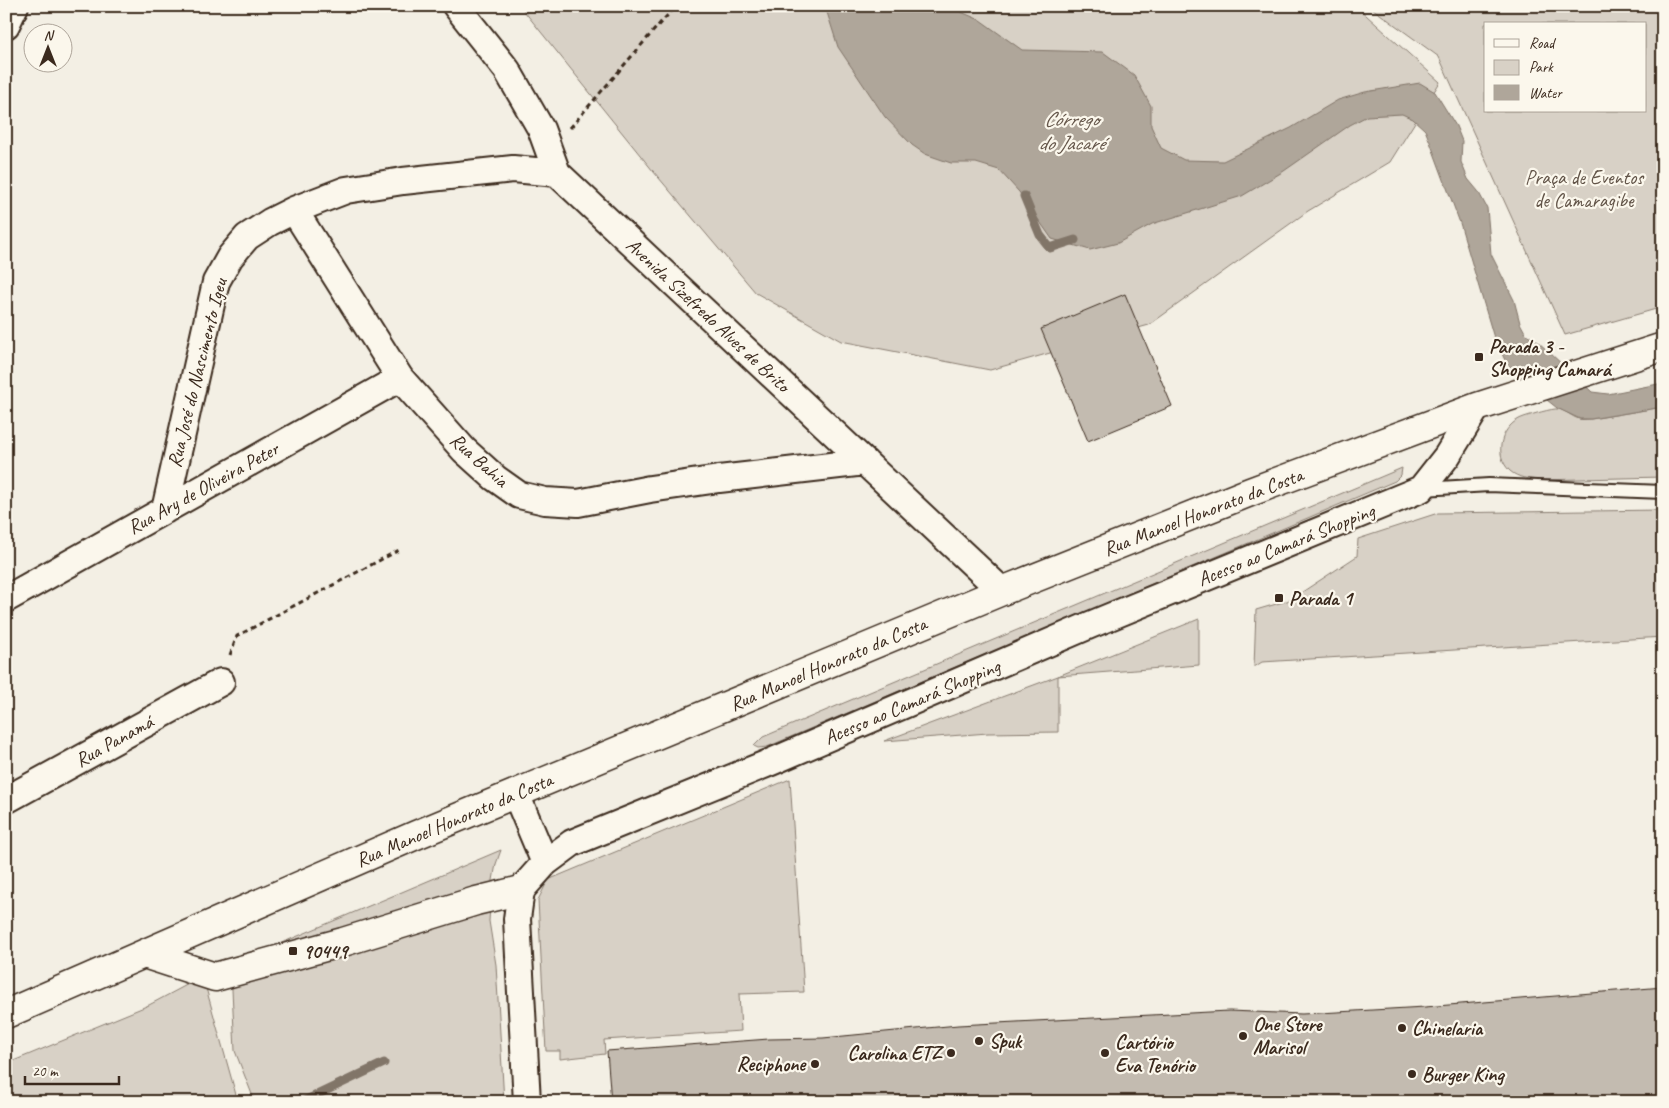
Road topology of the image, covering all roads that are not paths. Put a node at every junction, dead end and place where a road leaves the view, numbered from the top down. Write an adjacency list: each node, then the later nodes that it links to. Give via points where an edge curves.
1 (15, 6): 3 (street)
2 (456, 6): 4 (street, Avenida Sizefredo Alves de Brito, via 507,70 541,129)
3 (6, 25)
4 (553, 162): 5 (street, Rua José do Nascimento Igeu, via 346,190); 9 (street, Avenida Sizefredo Alves de Brito)
5 (294, 210): 7 (street, Rua Bahia); 12 (street, Rua José do Nascimento Igeu, via 246,237 216,282)
6 (1663, 347): 8 (street, Rua Manoel Honorato da Costa)
7 (400, 378): 9 (street, Rua Bahia, via 464,450 495,478 519,495 545,502 578,503 702,481); 12 (street, Rua Ary de Oliveira Peter)
8 (1476, 407): 10 (street, Acesso ao Camará Shopping, via 1447,456); 13 (street, Rua Manoel Honorato da Costa, via 1250,492)
9 (865, 462): 13 (street, Avenida Sizefredo Alves de Brito)
10 (1421, 489): 11 (lane, via 1489,485); 18 (street, Acesso ao Camará Shopping, via 572,843)
11 (1663, 492)
12 (165, 510): 14 (street, Rua Ary de Oliveira Peter)
13 (1002, 591): 16 (street, Rua Manoel Honorato da Costa)
14 (6, 599)
15 (221, 682): 17 (street, Rua Panamá)
16 (516, 794): 18 (street); 20 (street, Rua Manoel Honorato da Costa)
17 (6, 800)
18 (545, 863): 19 (street, Acesso ao Camará Shopping)
19 (521, 890): 20 (street, via 215,977); 22 (street, via 518,919)
20 (144, 954): 21 (street, Rua Manoel Honorato da Costa)
21 (6, 1014)
22 (527, 1102)

